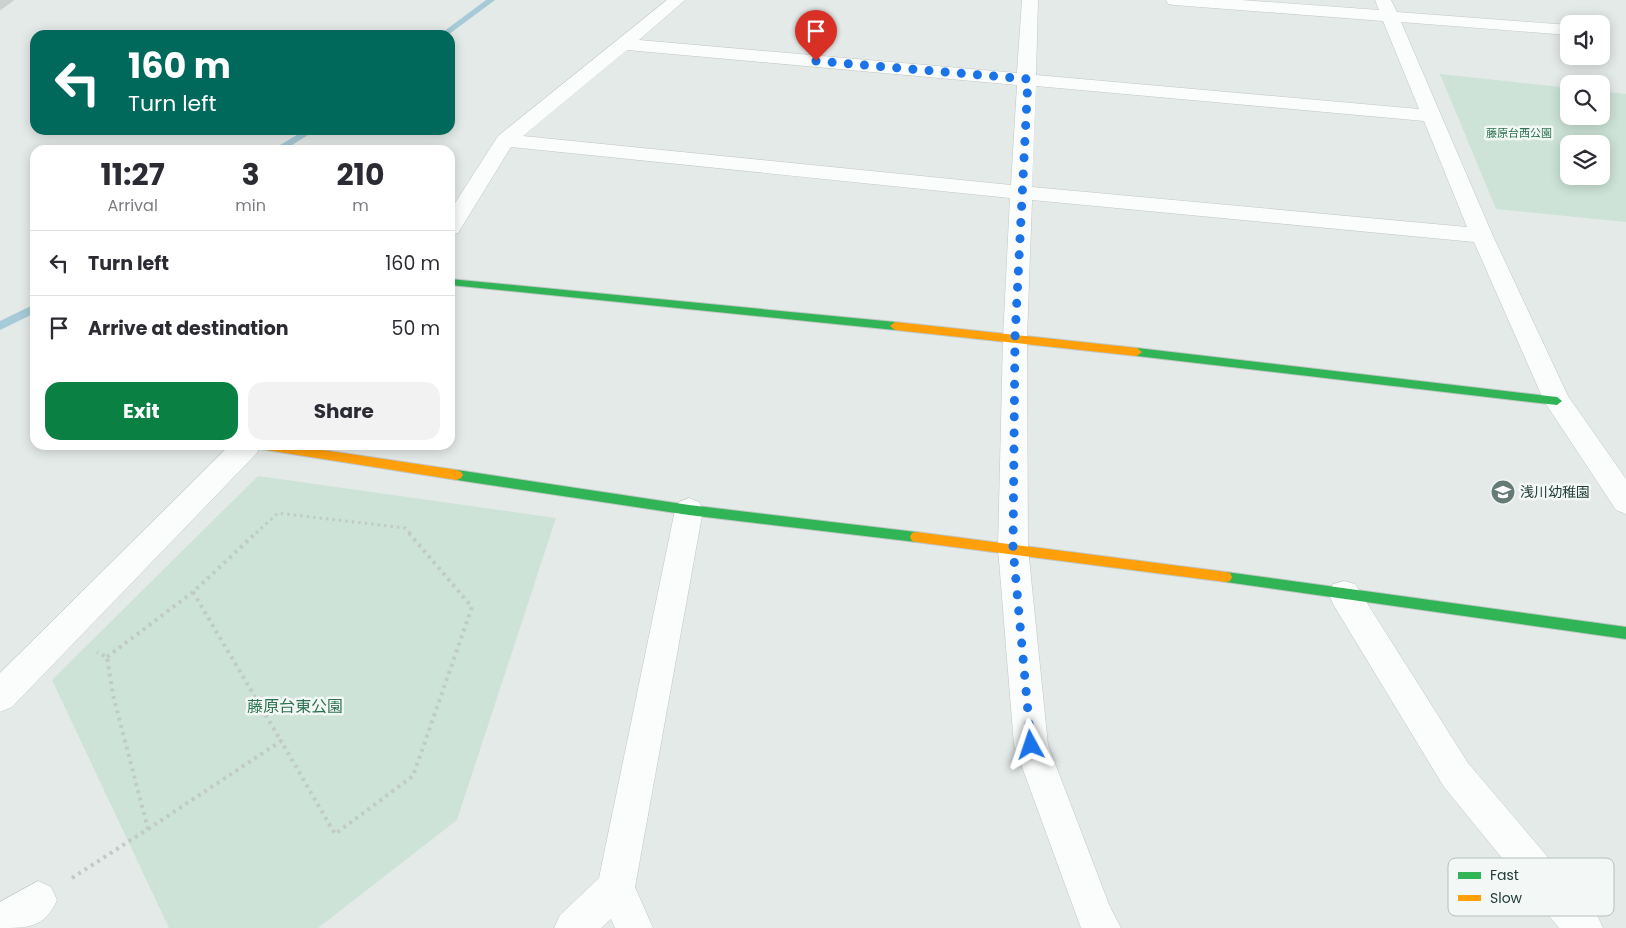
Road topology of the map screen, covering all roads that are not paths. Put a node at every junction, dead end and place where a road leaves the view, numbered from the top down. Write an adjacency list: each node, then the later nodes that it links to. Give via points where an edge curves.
1 (677, 0): 6 (street)
2 (1030, 0): 7 (street)
3 (1174, 0): 4 (street)
4 (1387, 9): 5 (street); 8 (street)
5 (1560, 29)
6 (624, 44): 7 (street); 9 (street)
7 (1028, 79): 8 (street); 10 (street)
8 (1433, 116): 12 (street)
9 (505, 140): 10 (street); 11 (street)
10 (1023, 193): 12 (street); 14 (street)
11 (455, 220)
12 (1482, 236): 15 (street)
13 (455, 282): 14 (street)
14 (1015, 338): 15 (street); 20 (street)
15 (1557, 401): 18 (street)
16 (242, 450): 23 (street)
17 (293, 450): 19 (street)
18 (1626, 502)
19 (689, 510): 20 (street); 25 (street)
20 (1013, 548): 21 (street); 29 (street, via 1031,745)
21 (1344, 594): 22 (street); 24 (street, via 1456,775)
22 (1626, 633)
23 (0, 696)
24 (1525, 858)
25 (616, 888): 30 (street); 31 (street)
26 (38, 900): 28 (street)
27 (1574, 916): 32 (street)
28 (0, 924)
29 (1096, 925)
30 (573, 928)
31 (634, 928)
32 (1584, 928)

